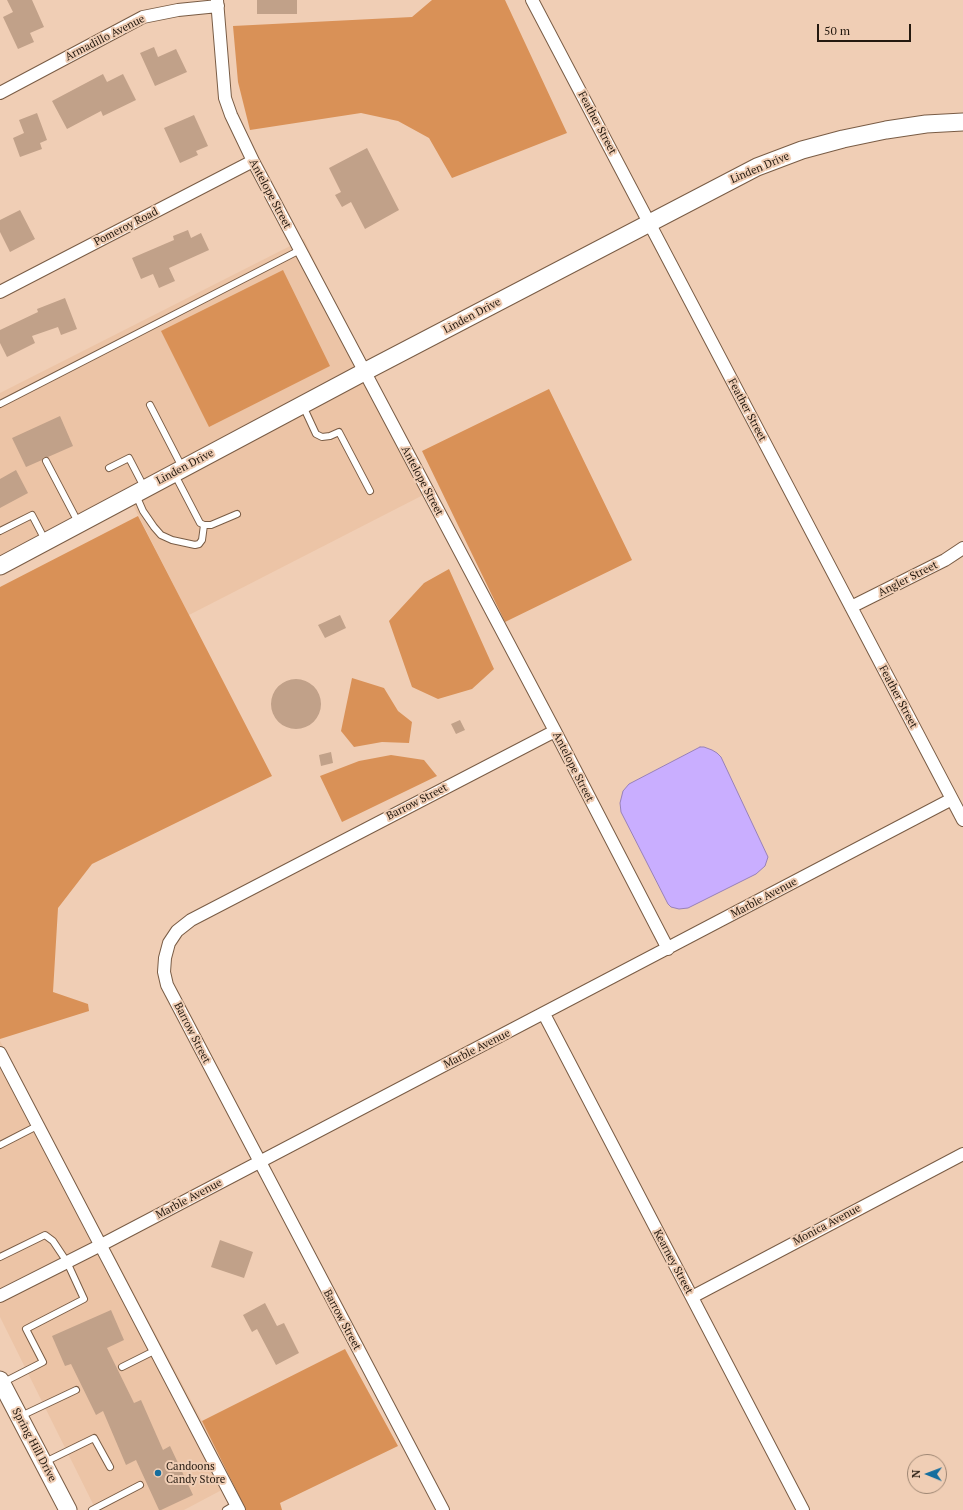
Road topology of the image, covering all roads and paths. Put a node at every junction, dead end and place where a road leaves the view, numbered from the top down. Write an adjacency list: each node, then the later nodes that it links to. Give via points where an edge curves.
1 (532, 0): 6 (street, Feather Street)
2 (217, 3): 3 (street, Armadillo Avenue, via 143,17); 5 (street, Antelope Street, via 225,98)
3 (0, 93)
4 (963, 122): 6 (street, Linden Drive, via 886,130 802,150 757,167)
5 (253, 161): 7 (street, Antelope Street); 8 (street, Pomeroy Road)
6 (649, 222): 9 (street, Linden Drive); 25 (street, Feather Street)
7 (300, 250): 9 (street, Antelope Street); 10 (lane)
8 (0, 292)
9 (364, 372): 12 (street, Linden Drive); 26 (street, Antelope Street)
10 (0, 404)
11 (150, 405): 15 (lane)
12 (302, 405): 15 (street, Linden Drive); 17 (lane, via 316,434 322,437 339,432)
13 (46, 461): 19 (lane)
14 (109, 468): 16 (lane, via 129,458)
15 (179, 471): 16 (street, Linden Drive); 20 (lane, via 200,523)
16 (140, 491): 19 (street, Linden Drive); 20 (lane, via 143,510 162,535 195,545 202,540)
17 (370, 491)
18 (237, 514): 20 (lane)
19 (78, 524): 22 (street, Linden Drive)
20 (204, 526)
21 (0, 531): 22 (lane, via 32,515)
22 (46, 541): 24 (street, Linden Drive)
23 (963, 548): 25 (street, Angler Street, via 945,560)
24 (0, 566)
25 (851, 607): 27 (street, Feather Street)
26 (555, 731): 29 (street, Antelope Street); 35 (street, Barrow Street, via 191,920 177,931 169,943 165,958 164,972 167,985)
27 (952, 800): 28 (street, Feather Street); 29 (street, Marble Avenue)
28 (963, 820)
29 (668, 949): 30 (street, Marble Avenue)
30 (544, 1014): 35 (street, Marble Avenue); 40 (street, Kearney Street)
31 (0, 1053): 32 (street)
32 (37, 1126): 33 (lane); 36 (street)
33 (0, 1145)
34 (963, 1154): 40 (street, Monica Avenue)
35 (259, 1162): 36 (street, Marble Avenue); 52 (street, Barrow Street)
36 (101, 1245): 38 (street, Marble Avenue); 41 (street)
37 (0, 1257): 38 (lane, via 44,1235 53,1241)
38 (67, 1262): 39 (street, Marble Avenue); 43 (lane, via 84,1299 26,1329 42,1362)
39 (0, 1296)
40 (692, 1297): 53 (street, Kearney Street)
41 (156, 1350): 42 (lane); 49 (street)
42 (122, 1367)
43 (1, 1382): 45 (street, Spring Hill Drive)
44 (76, 1390): 45 (lane)
45 (19, 1417): 46 (street, Spring Hill Drive)
46 (44, 1463): 47 (lane, via 94,1438); 50 (street, Spring Hill Drive)
47 (110, 1468)
48 (140, 1485): 51 (lane)
49 (234, 1508)
50 (68, 1510)
51 (92, 1510)
52 (443, 1510)
53 (803, 1510)

